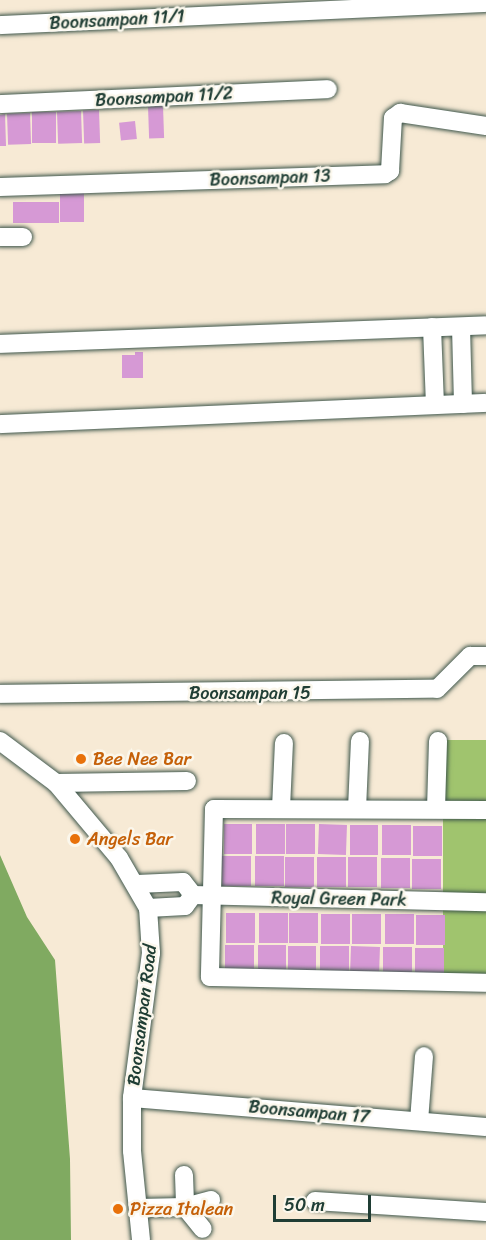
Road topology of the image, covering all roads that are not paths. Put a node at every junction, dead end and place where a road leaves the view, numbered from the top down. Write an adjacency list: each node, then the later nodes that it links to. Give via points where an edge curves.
1 (486, 3): 2 (street, Boonsampan 11/1)
2 (0, 25)
3 (328, 89): 4 (street, Boonsampan 11/2)
4 (0, 104)
5 (486, 126): 6 (street, Boonsampan 13, via 400,113 393,118 390,171 385,174)
6 (0, 188)
7 (0, 237): 8 (street)
8 (22, 237)
9 (486, 326): 11 (street)
10 (432, 327): 11 (street); 12 (street); 15 (street)
11 (461, 327): 14 (street)
12 (0, 344)
13 (486, 403): 14 (street)
14 (463, 404): 15 (street)
15 (435, 405): 16 (street)
16 (0, 424)
17 (486, 656): 18 (street, Boonsampan 15, via 470,656 438,689)
18 (0, 694)
19 (0, 741): 24 (street, Boonsampan Road)
20 (360, 741): 26 (street)
21 (438, 741): 27 (street)
22 (284, 743): 25 (street)
23 (187, 781): 24 (street)
24 (56, 783): 29 (street, Boonsampan Road)
25 (281, 808): 26 (street); 31 (street, via 214,809)
26 (357, 809): 27 (street)
27 (436, 809): 28 (street)
28 (486, 810)
29 (137, 884): 30 (street, Royal Green Park, via 183,882); 33 (street, Boonsampan Road)
30 (193, 895): 31 (street, Royal Green Park); 33 (street, Royal Green Park, via 185,906)
31 (213, 895): 32 (street, Royal Green Park); 34 (street, via 210,977)
32 (486, 902)
33 (148, 908): 36 (street, Boonsampan Road, via 151,953)
34 (486, 983)
35 (424, 1056): 37 (street)
36 (132, 1098): 37 (street, Boonsampan 17); 43 (street, Boonsampan Road)
37 (419, 1121): 38 (street, Boonsampan 17)
38 (486, 1127)
39 (184, 1175): 42 (street)
40 (211, 1200): 42 (street)
41 (315, 1201): 44 (street)
42 (185, 1207): 43 (street); 45 (street)
43 (138, 1208): 46 (street, Boonsampan Road)
44 (486, 1212)
45 (203, 1229)
46 (141, 1240)

